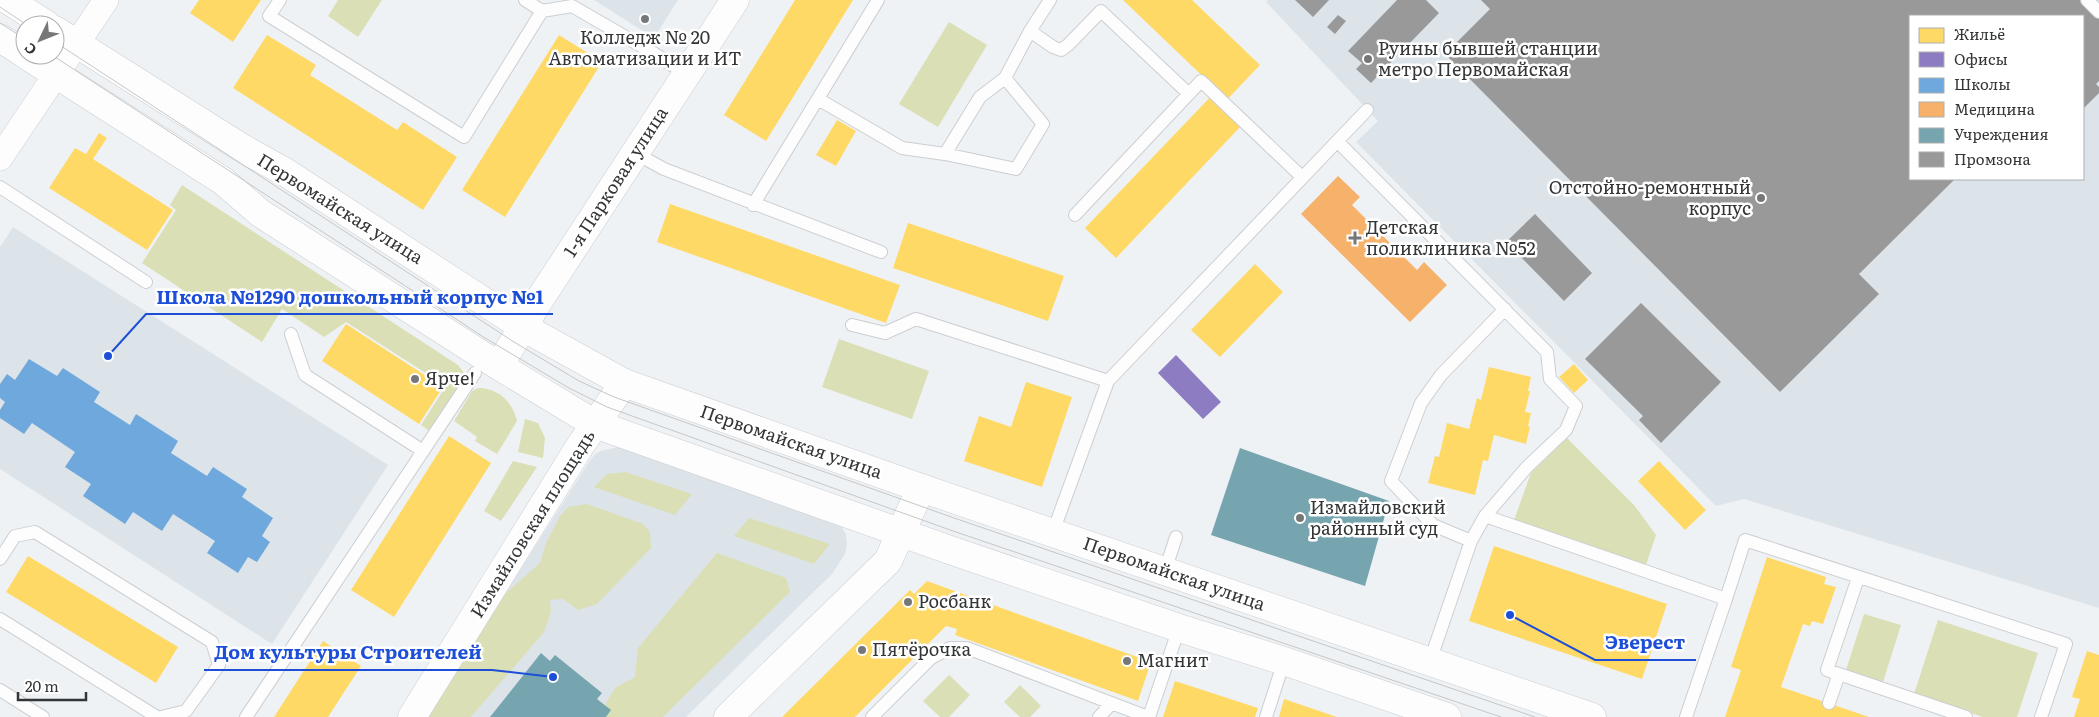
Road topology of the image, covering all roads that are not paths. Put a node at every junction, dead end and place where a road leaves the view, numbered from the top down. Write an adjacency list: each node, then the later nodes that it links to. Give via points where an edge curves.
1 (8, 0): 11 (main road)
2 (106, 0): 13 (street)
3 (280, 0): 9 (lane, via 269,16 464,137)
4 (525, 0): 9 (lane)
5 (736, 0): 18 (main road, 1-я Парковая улица)
6 (878, 0): 21 (lane)
7 (1050, 0): 12 (lane)
8 (2087, 0): 10 (lane)
9 (542, 10): 18 (lane, via 572,6)
10 (2099, 12)
11 (31, 15)
12 (1030, 31): 19 (lane); 20 (lane, via 1061,50 1100,11)
13 (66, 37): 17 (street); 35 (main road, Первомайская улица, via 242,148 286,172)
14 (0, 38): 15 (main road)
15 (15, 48)
16 (42, 65): 17 (main road)
17 (57, 74): 26 (street); 37 (main road, via 223,181 260,213)
18 (686, 74): 24 (main road, 1-я Парковая улица)
19 (1005, 78): 25 (lane, via 980,97); 25 (lane, via 1043,124 1016,169)
20 (1189, 94): 27 (lane, via 1201,82); 30 (lane)
21 (818, 99): 25 (lane, via 902,148); 29 (lane)
22 (1367, 110): 23 (lane)
23 (1337, 141): 27 (lane); 33 (lane)
24 (635, 153): 29 (lane, via 664,169); 35 (main road, 1-я Парковая улица)
25 (946, 154)
26 (0, 158)
27 (1302, 177): 38 (lane)
28 (0, 187): 32 (lane)
29 (753, 205): 31 (lane)
30 (1075, 215)
31 (881, 252)
32 (146, 282)
33 (1505, 309): 43 (lane, via 1441,375 1421,403); 45 (lane, via 1547,352 1550,379 1576,406 1566,430 1527,467)
34 (852, 325): 38 (lane, via 885,333 916,318)
35 (523, 327): 37 (main road, 1-я Парковая улица); 39 (main road, Первомайская улица)
36 (291, 334): 41 (lane, via 305,375)
37 (487, 370): 40 (main road); 41 (lane)
38 (1108, 381): 47 (lane)
39 (624, 384): 40 (main road, Измайловская площадь); 44 (main road, Первомайская улица)
40 (595, 424): 46 (main road); 66 (main road, Измайловская площадь)
41 (423, 451): 65 (lane)
42 (1385, 464): 43 (lane)
43 (1391, 480): 49 (lane, via 1433,525)
44 (921, 488): 46 (main road); 47 (main road, Первомайская улица)
45 (1485, 516): 49 (lane); 53 (lane)
46 (902, 532): 55 (main road); 67 (main road, via 888,561)
47 (1053, 532): 51 (main road, Первомайская улица)
48 (1176, 537): 51 (lane)
49 (1471, 541): 57 (lane)
50 (0, 559): 64 (lane, via 15,536 35,532 212,642 218,665 186,711)
51 (1165, 571): 57 (main road, Первомайская улица)
52 (1858, 578): 53 (lane, via 1745,540); 58 (lane, via 1827,670); 76 (lane, via 2066,644)
53 (1726, 598): 74 (lane)
54 (0, 619): 63 (lane)
55 (1179, 628): 56 (main road); 70 (lane)
56 (1284, 661): 71 (lane); 72 (main road)
57 (1430, 662): 73 (main road, Первомайская улица)
58 (1839, 674): 61 (lane); 75 (lane)
59 (0, 690): 62 (lane)
60 (1112, 703): 68 (lane, via 967,648 950,648 931,658); 69 (lane); 70 (lane)
61 (1829, 703)
62 (43, 717)
63 (157, 717)
64 (161, 717)
65 (246, 717)
66 (412, 717)
67 (728, 717)
68 (872, 717)
69 (1099, 717)
70 (1149, 717)
71 (1266, 717)
72 (1447, 717)
73 (1592, 717)
74 (1686, 717)
75 (1966, 717)
76 (2041, 717)

